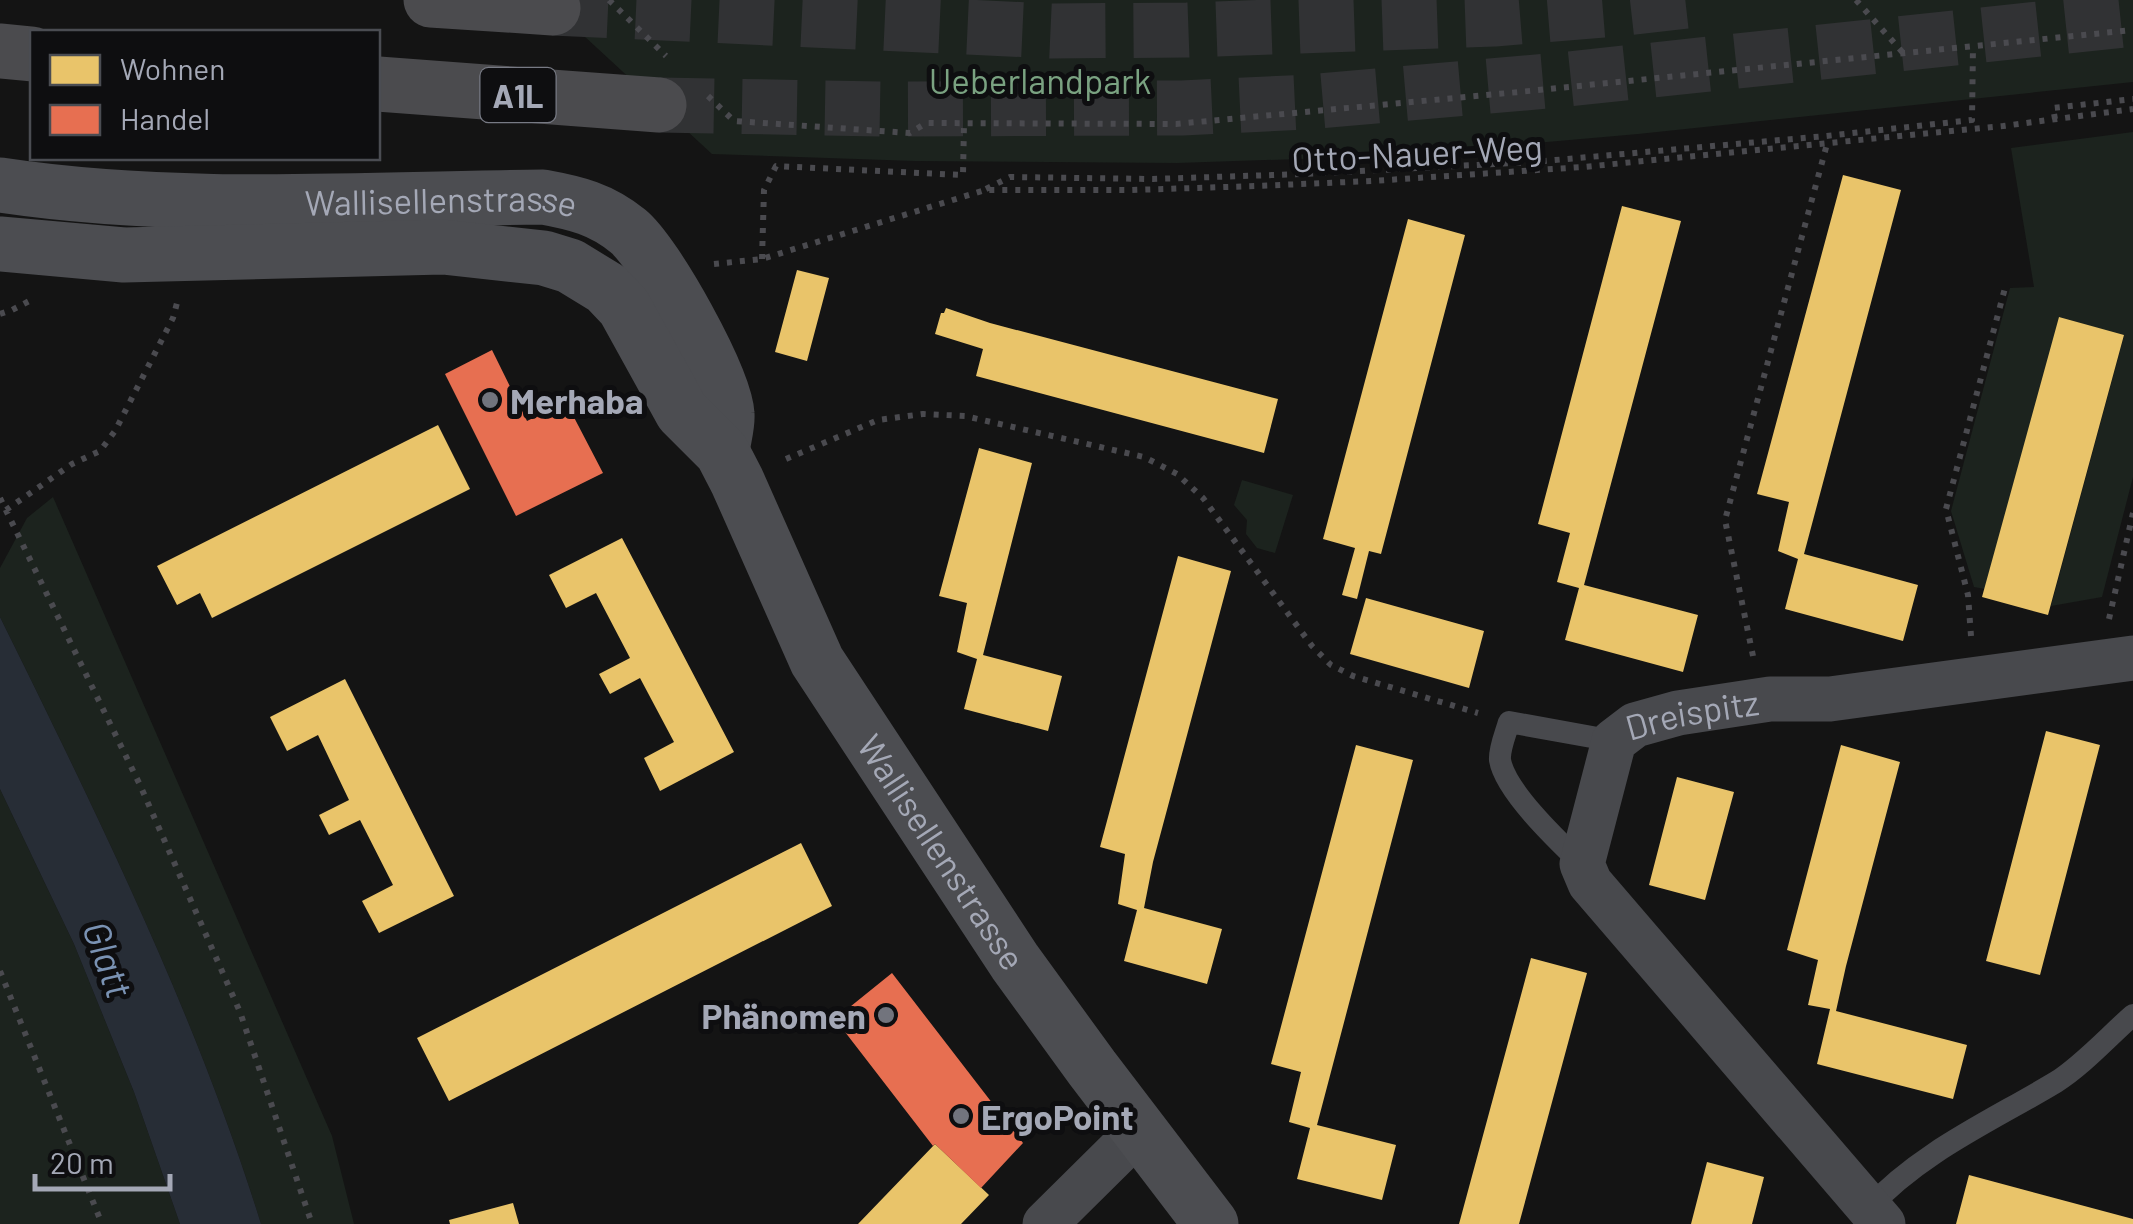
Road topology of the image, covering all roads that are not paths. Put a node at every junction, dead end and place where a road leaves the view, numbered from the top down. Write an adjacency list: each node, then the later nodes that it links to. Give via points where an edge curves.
1 (431, 0): 2 (highway)
2 (553, 8)
3 (380, 84): 4 (highway, A1L)
4 (681, 89)
5 (0, 186): 7 (street, Wallisellenstrasse, via 256,203 544,197 585,205 629,232 652,258 707,353 727,412)
6 (0, 244): 7 (street, Wallisellenstrasse, via 144,255 443,247 544,258 590,278 624,307 682,412)
7 (722, 452): 12 (street, Wallisellenstrasse, via 817,661 979,910)
8 (2133, 658): 9 (street, Dreispitz, via 1830,699 1770,699 1678,712 1635,724)
9 (1614, 740): 10 (street, Dreispitz); 10 (lane, via 1509,722 1500,758 1510,784)
10 (1582, 864): 13 (street, via 1590,884)
11 (2133, 1015): 13 (lane, via 2060,1079 1976,1126 1885,1190)
12 (1140, 1130): 14 (street); 15 (street, Wallisellenstrasse)
13 (1876, 1216)
14 (1045, 1224)
15 (1212, 1224)

